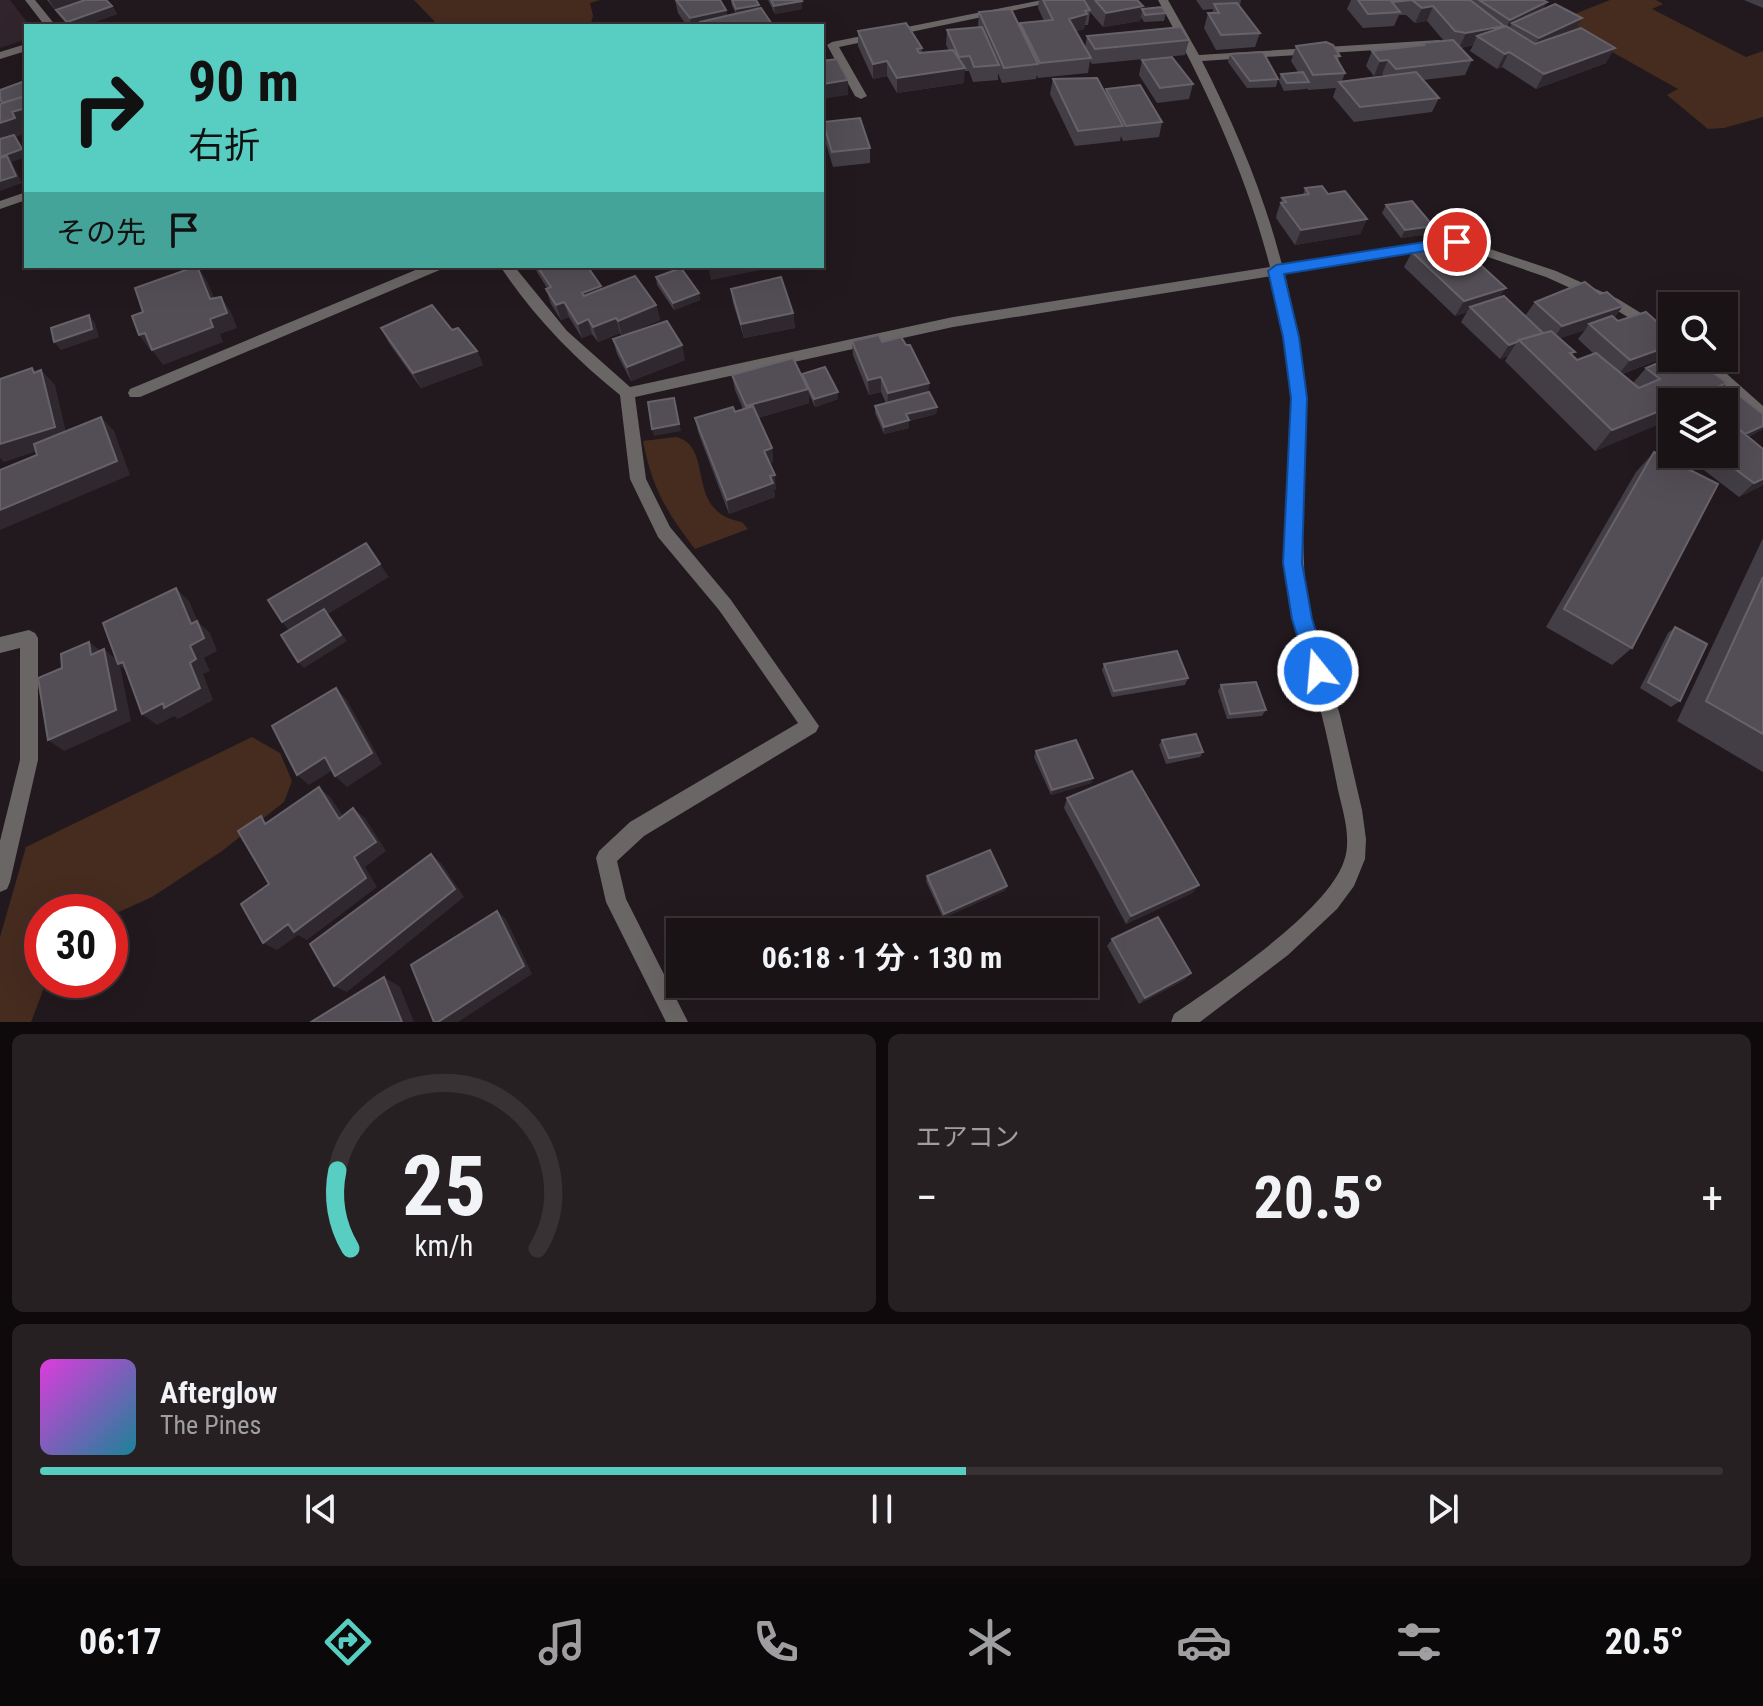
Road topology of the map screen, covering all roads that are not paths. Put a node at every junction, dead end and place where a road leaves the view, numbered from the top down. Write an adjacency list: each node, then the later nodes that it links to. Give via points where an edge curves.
1 (30, 0): 4 (street)
2 (1058, 0): 9 (street, via 832,45)
3 (1163, 0): 8 (street)
4 (49, 24)
5 (1439, 43): 8 (street)
6 (24, 48): 7 (street)
7 (0, 56)
8 (1197, 58): 14 (street, via 1215,93)
9 (861, 96)
10 (24, 197): 11 (street)
11 (0, 205)
12 (432, 268): 17 (street)
13 (508, 268): 18 (street, via 526,295 580,352)
14 (1276, 271): 15 (street, via 1469,243 1613,302); 18 (street, via 953,322); 23 (street, via 1299,398 1292,563 1355,822 1355,860 1344,884 1295,935)
15 (1658, 330)
16 (1715, 372): 19 (street)
17 (135, 393)
18 (627, 393): 22 (street, via 638,479 664,532 725,605 810,726 637,829 606,858 616,902)
19 (1763, 415)
20 (0, 645): 21 (street, via 29,638 29,760)
21 (0, 882)
22 (677, 1022)
23 (1182, 1022)

